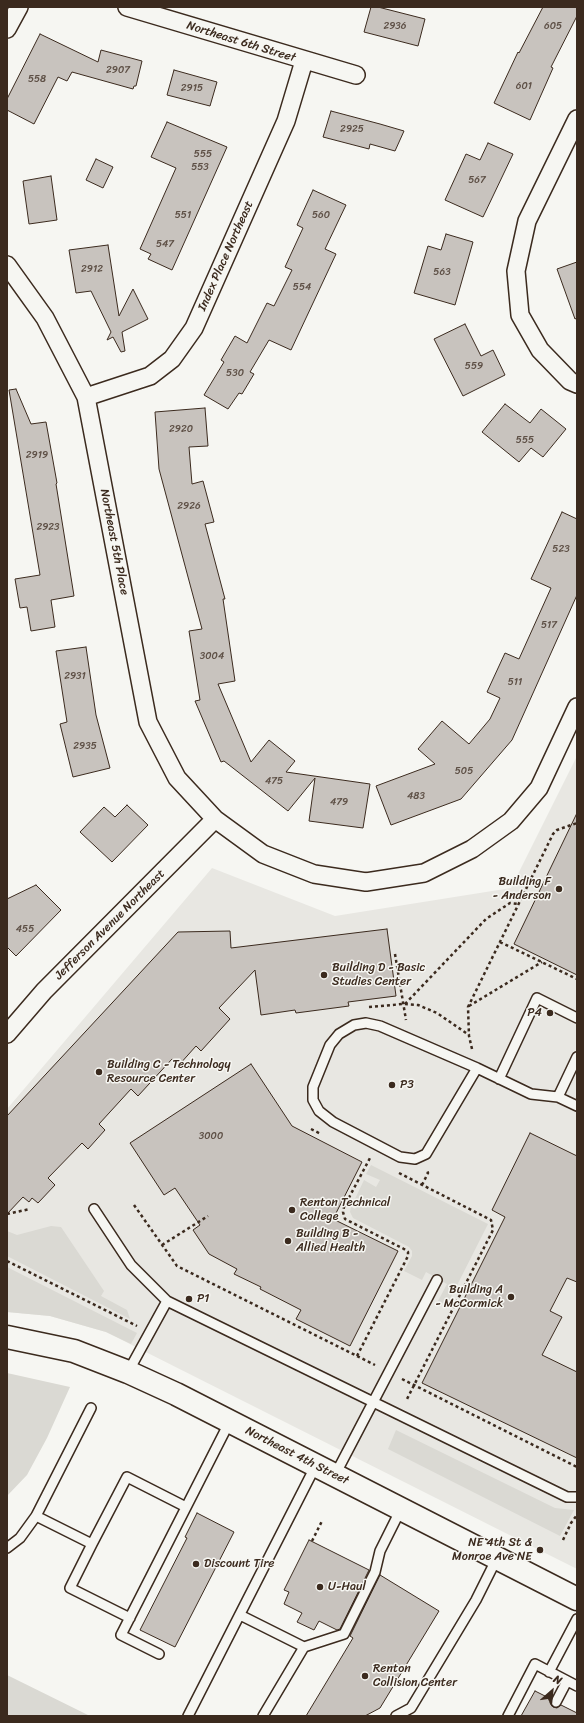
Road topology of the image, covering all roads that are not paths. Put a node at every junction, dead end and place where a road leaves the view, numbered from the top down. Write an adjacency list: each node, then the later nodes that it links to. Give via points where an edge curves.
1 (18, 7): 3 (street)
2 (127, 7): 4 (street, Northeast 6th Street)
3 (7, 29)
4 (304, 61): 5 (street, Northeast 6th Street); 9 (street, Index Place Northeast, via 286,121 194,328 172,359 150,376)
5 (356, 75)
6 (577, 119): 8 (street, via 527,221 516,271 520,315 540,350 570,381)
7 (7, 265): 9 (street, Northeast 5th Place, via 45,318)
8 (577, 384)
9 (86, 397): 11 (street, Northeast 5th Place, via 148,722 177,778)
10 (577, 707): 11 (street, Northeast 5th Place, via 539,788 511,820 472,849 424,873 366,882 314,874 263,854)
11 (215, 819): 13 (street, Jefferson Avenue Northeast)
12 (577, 1018): 16 (lane, via 537,998)
13 (10, 1024)
14 (577, 1057): 17 (lane)
15 (477, 1068): 15 (lane, via 380,1026 366,1023 354,1025 339,1034 330,1045 313,1088 313,1100 319,1111 333,1122 400,1157 415,1159 426,1154); 16 (lane)
16 (499, 1079): 17 (lane, via 531,1094)
17 (558, 1097): 18 (lane)
18 (577, 1106)
19 (94, 1209): 21 (lane, via 131,1265)
20 (437, 1280): 24 (lane)
21 (167, 1301): 23 (lane); 24 (lane)
22 (7, 1336): 23 (main road, Northeast 4th Street, via 74,1351)
23 (128, 1372): 26 (main road, Northeast 4th Street)
24 (373, 1402): 28 (lane); 29 (lane, via 567,1497)
25 (91, 1408): 32 (lane)
26 (230, 1421): 27 (main road, Northeast 4th Street); 30 (lane)
27 (316, 1466): 28 (main road, Northeast 4th Street); 37 (lane)
28 (335, 1476): 31 (main road, Northeast 4th Street)
29 (577, 1498)
30 (186, 1507): 33 (lane, via 127,1477); 38 (lane)
31 (401, 1509): 35 (main road, Northeast 4th Street); 40 (lane, via 380,1551 375,1572 344,1634)
32 (36, 1516): 33 (lane); 34 (lane, via 20,1538)
33 (92, 1544): 38 (lane, via 70,1588)
34 (7, 1548)
35 (497, 1558): 36 (main road, Northeast 4th Street); 48 (lane, via 476,1600 412,1708)
36 (577, 1599)
37 (240, 1615): 40 (lane); 46 (lane)
38 (130, 1618): 41 (lane, via 121,1635)
39 (577, 1619): 42 (lane)
40 (304, 1647): 47 (lane)
41 (159, 1654)
42 (549, 1672): 43 (lane); 49 (lane, via 535,1664)
43 (567, 1681): 44 (lane); 45 (lane)
44 (577, 1686)
45 (556, 1702)
46 (188, 1716)
47 (263, 1716)
48 (396, 1716)
49 (508, 1716)

